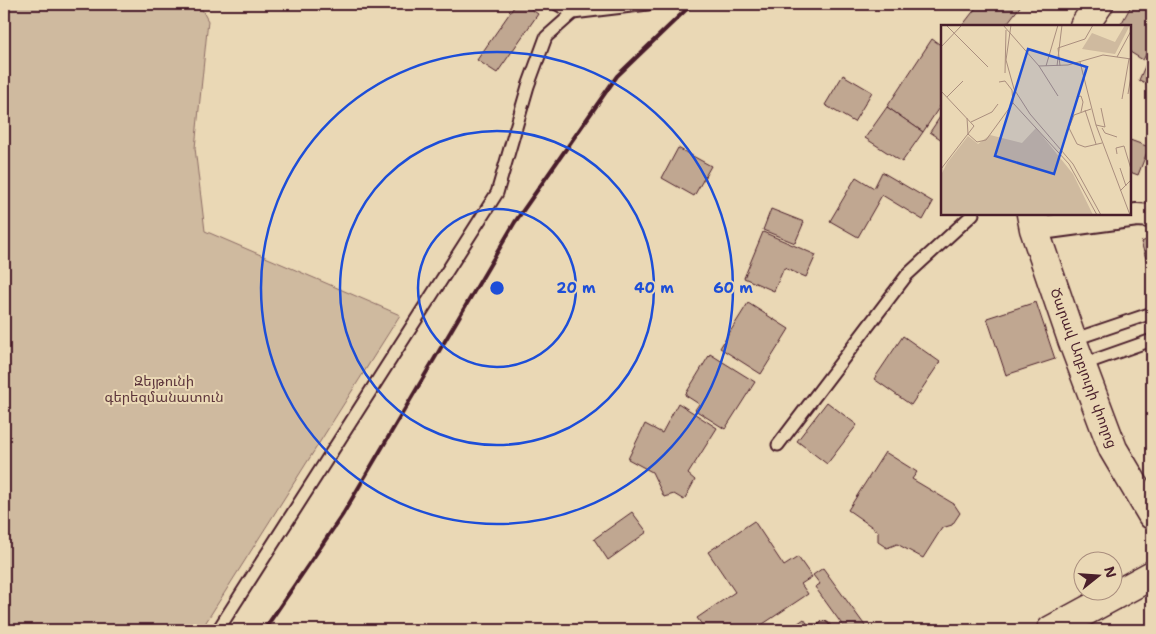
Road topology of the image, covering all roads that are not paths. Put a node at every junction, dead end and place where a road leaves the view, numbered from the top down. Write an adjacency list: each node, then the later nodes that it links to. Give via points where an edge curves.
1 (557, 4): 4 (lane)
2 (648, 4): 4 (lane)
3 (1099, 4): 5 (main road)
4 (573, 13): 16 (lane, via 546,37 497,193)
5 (1085, 25)
6 (972, 215): 13 (lane, via 907,274)
7 (1152, 216): 8 (street)
8 (1033, 221): 10 (main road, Ծարավ Աղբյուրի փողոց)
9 (1152, 313): 10 (lane)
10 (1072, 340): 12 (main road, Ծարավ Աղբյուրի փողոց)
11 (1152, 340): 12 (lane)
12 (1081, 365): 14 (main road, Ծարավ Աղբյուրի փողոց, via 1112,449)
13 (778, 445)
14 (1152, 515)
15 (1152, 576): 17 (main road)
16 (218, 630)
17 (1051, 630)

